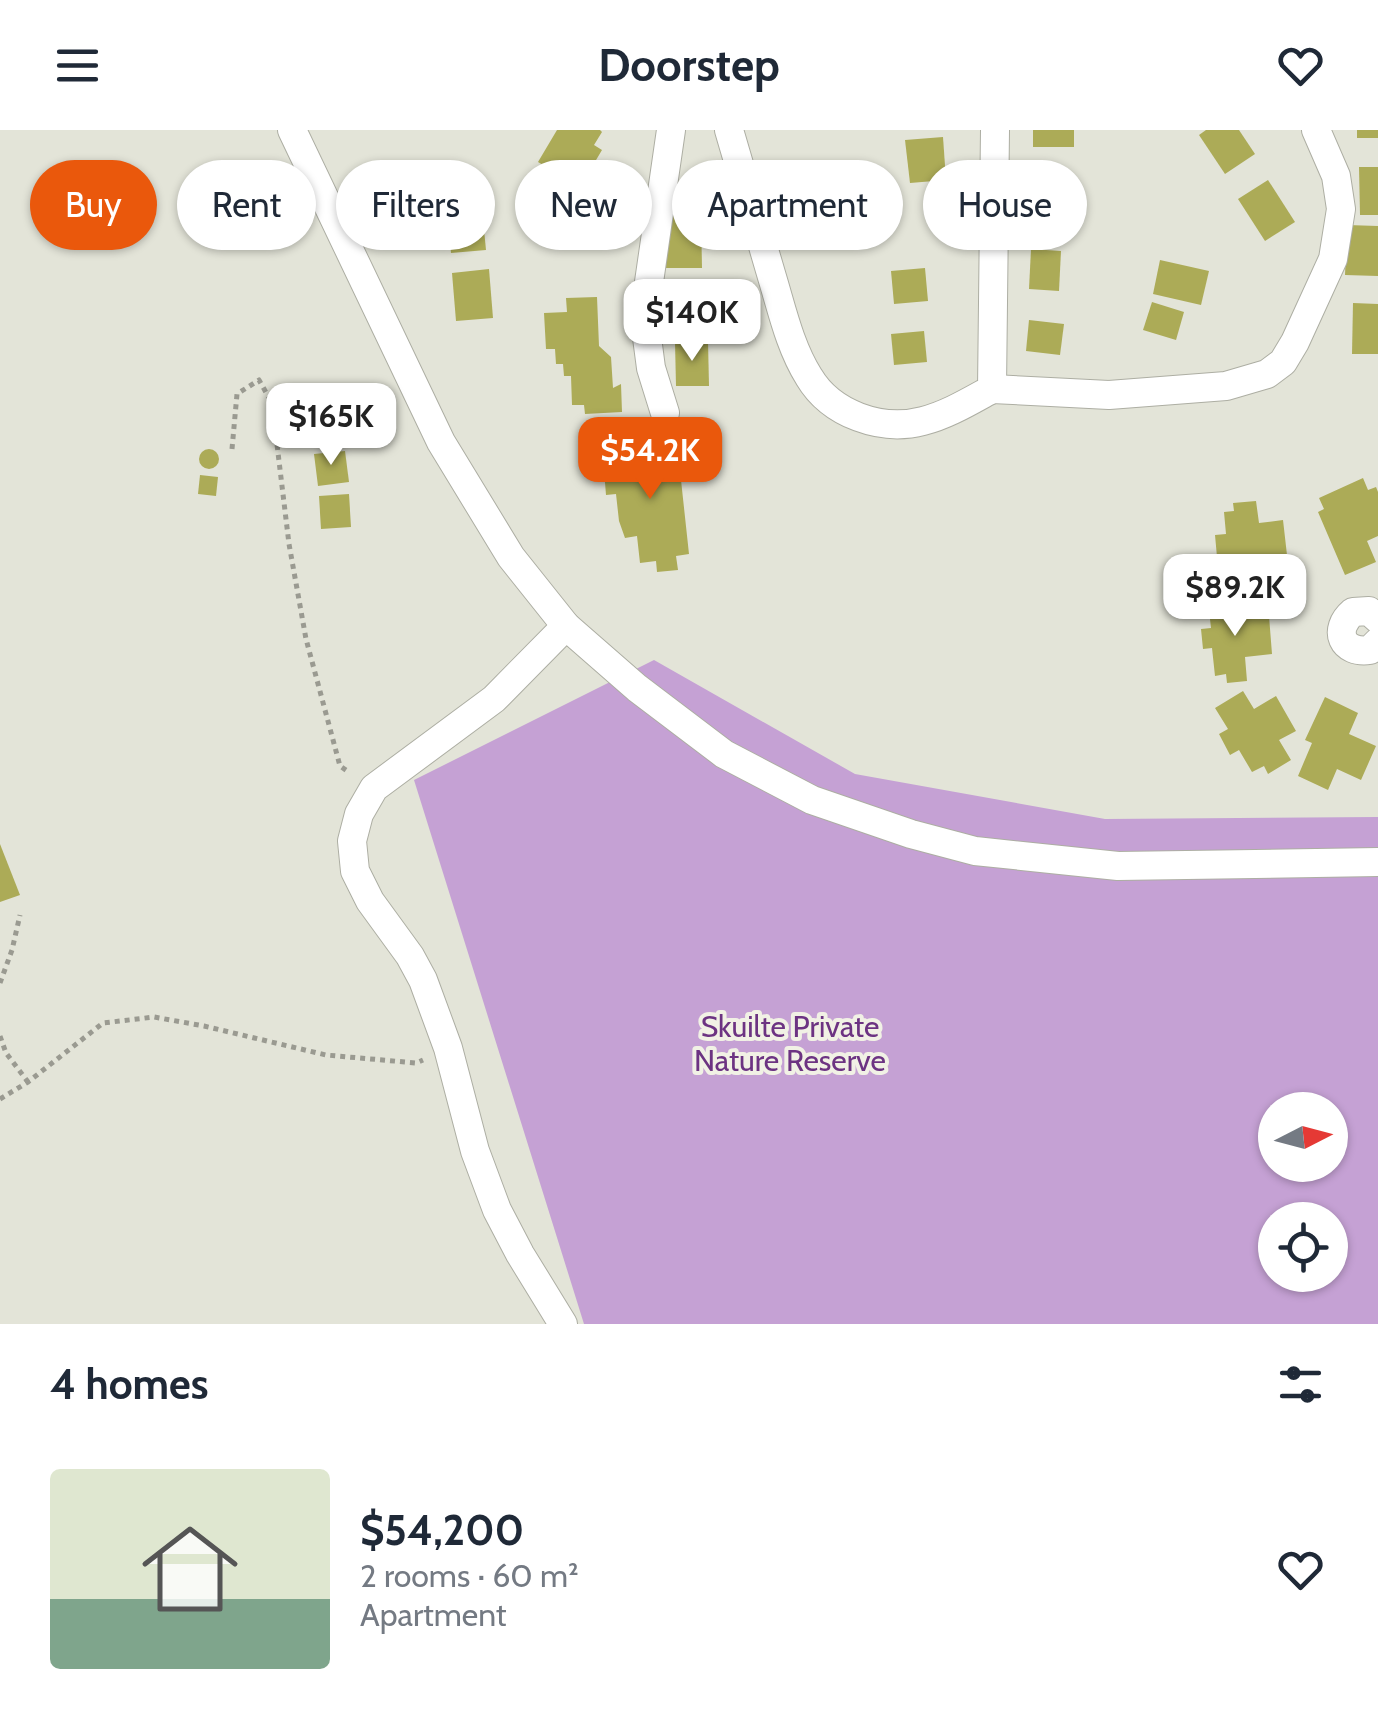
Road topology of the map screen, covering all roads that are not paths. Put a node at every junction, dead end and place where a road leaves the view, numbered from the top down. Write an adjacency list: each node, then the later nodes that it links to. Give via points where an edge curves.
1 (292, 130): 9 (street, via 441,442 511,557)
2 (671, 130): 7 (street, via 646,330)
3 (729, 130): 6 (street, via 791,341 810,380 837,407 886,423 918,422)
4 (995, 130): 6 (street)
5 (1316, 130): 6 (street, via 1336,176 1341,208 1333,259 1283,362 1226,386 1109,395)
6 (992, 390)
7 (665, 413)
8 (1378, 619): 10 (street, via 1369,611 1353,612 1341,631 1354,650 1370,650)
9 (566, 626): 11 (street, via 724,754 812,800 912,834 975,852 1118,866); 12 (street, via 494,699 374,788 352,841 370,901 423,980 496,1210)
10 (1378, 642)
11 (1378, 862)
12 (563, 1324)

